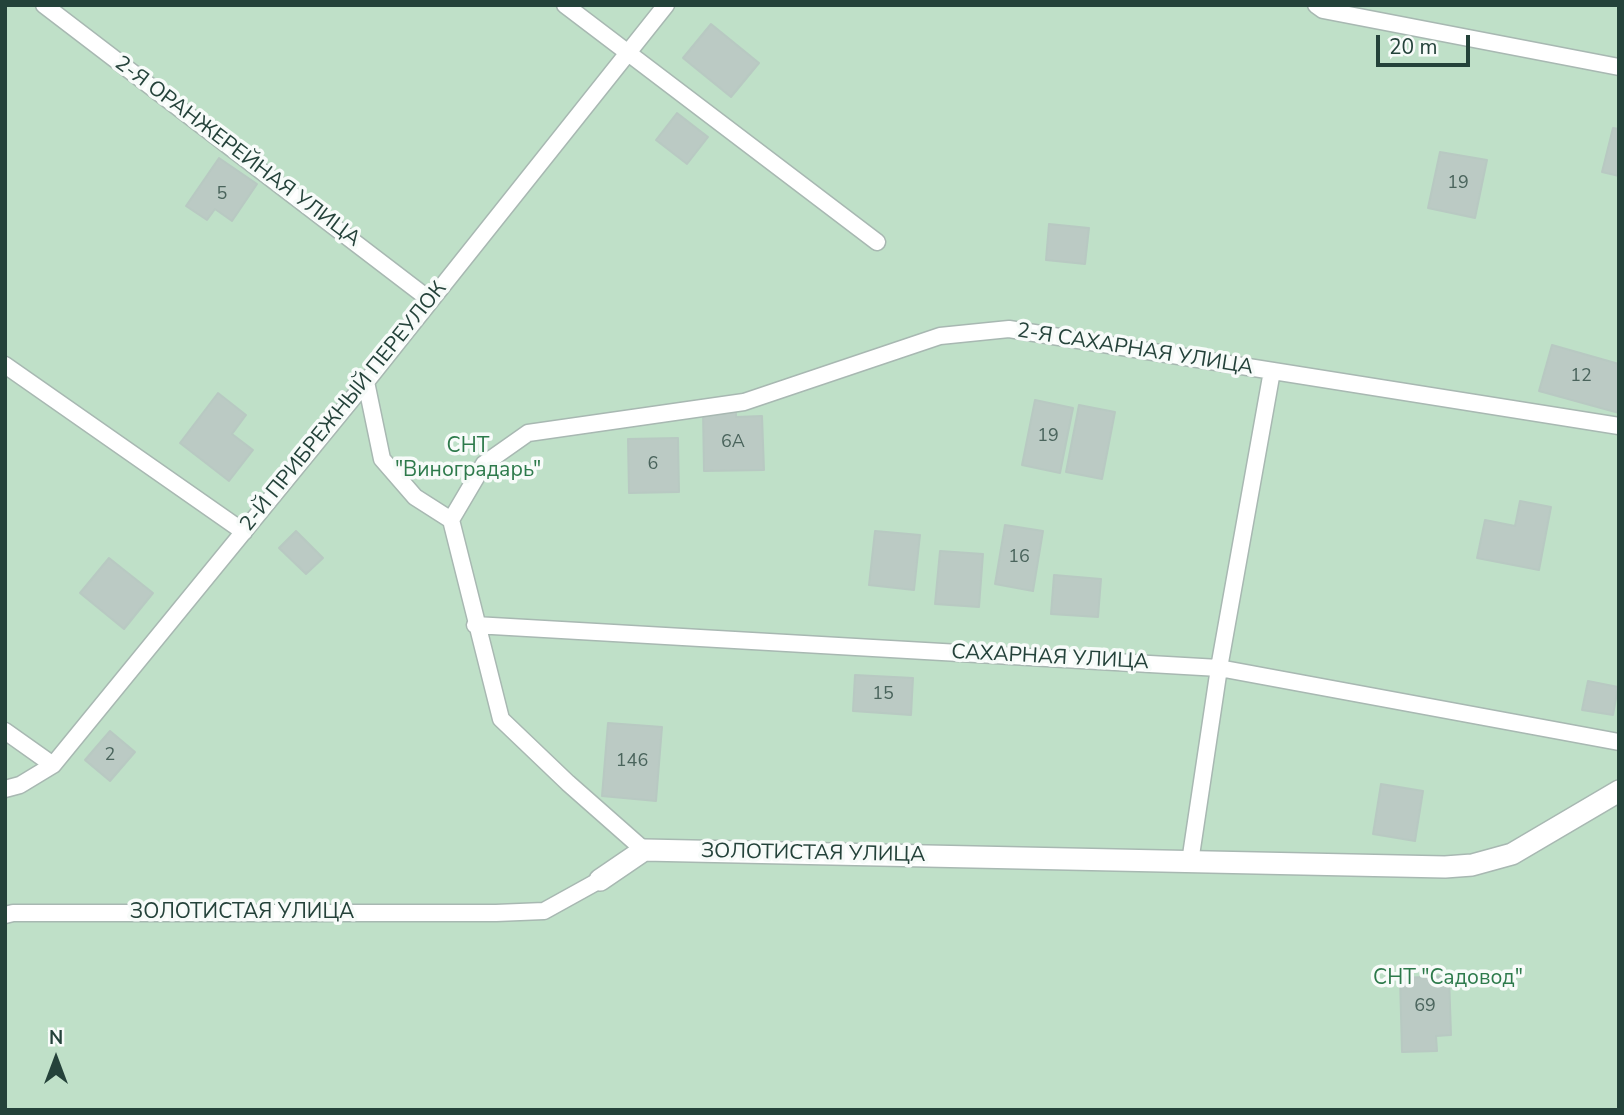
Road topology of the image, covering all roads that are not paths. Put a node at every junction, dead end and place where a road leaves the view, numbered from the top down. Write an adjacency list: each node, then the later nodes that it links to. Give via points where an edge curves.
1 (44, 5): 8 (lane, 2-Я ОРАНЖЕРЕЙНАЯ УЛИЦА)
2 (565, 5): 5 (lane)
3 (666, 5): 5 (lane, 2-Й ПРИБРЕЖНЫЙ ПЕРЕУЛОК)
4 (1316, 5): 6 (lane)
5 (628, 53): 7 (lane); 8 (lane, 2-Й ПРИБРЕЖНЫЙ ПЕРЕУЛОК)
6 (1619, 67)
7 (877, 242)
8 (430, 300): 11 (lane, 2-Й ПРИБРЕЖНЫЙ ПЕРЕУЛОК)
9 (5, 365): 14 (lane)
10 (1272, 371): 12 (lane, 2-Я САХАРНАЯ УЛИЦА); 13 (lane, 2-Я САХАРНАЯ УЛИЦА, via 1009,329 940,335 744,402 528,433 484,464); 16 (lane)
11 (366, 383): 13 (lane, via 382,459 415,497); 14 (lane, 2-Й ПРИБРЕЖНЫЙ ПЕРЕУЛОК)
12 (1619, 426)
13 (451, 520): 15 (lane)
14 (244, 532): 19 (lane, 2-Й ПРИБРЕЖНЫЙ ПЕРЕУЛОК)
15 (475, 625): 16 (lane, САХАРНАЯ УЛИЦА); 22 (lane, via 501,719)
16 (1219, 668): 18 (lane, САХАРНАЯ УЛИЦА); 23 (lane)
17 (5, 730): 19 (lane)
18 (1619, 742)
19 (53, 765): 20 (lane, 2-Й ПРИБРЕЖНЫЙ ПЕРЕУЛОК)
20 (5, 789)
21 (1619, 791): 23 (street, ЗОЛОТИСТАЯ УЛИЦА, via 1512,854 1472,865)
22 (644, 850): 23 (street, ЗОЛОТИСТАЯ УЛИЦА); 24 (street, ЗОЛОТИСТАЯ УЛИЦА)
23 (1190, 862)
24 (600, 880): 25 (lane, ЗОЛОТИСТАЯ УЛИЦА, via 544,911)
25 (5, 915)

